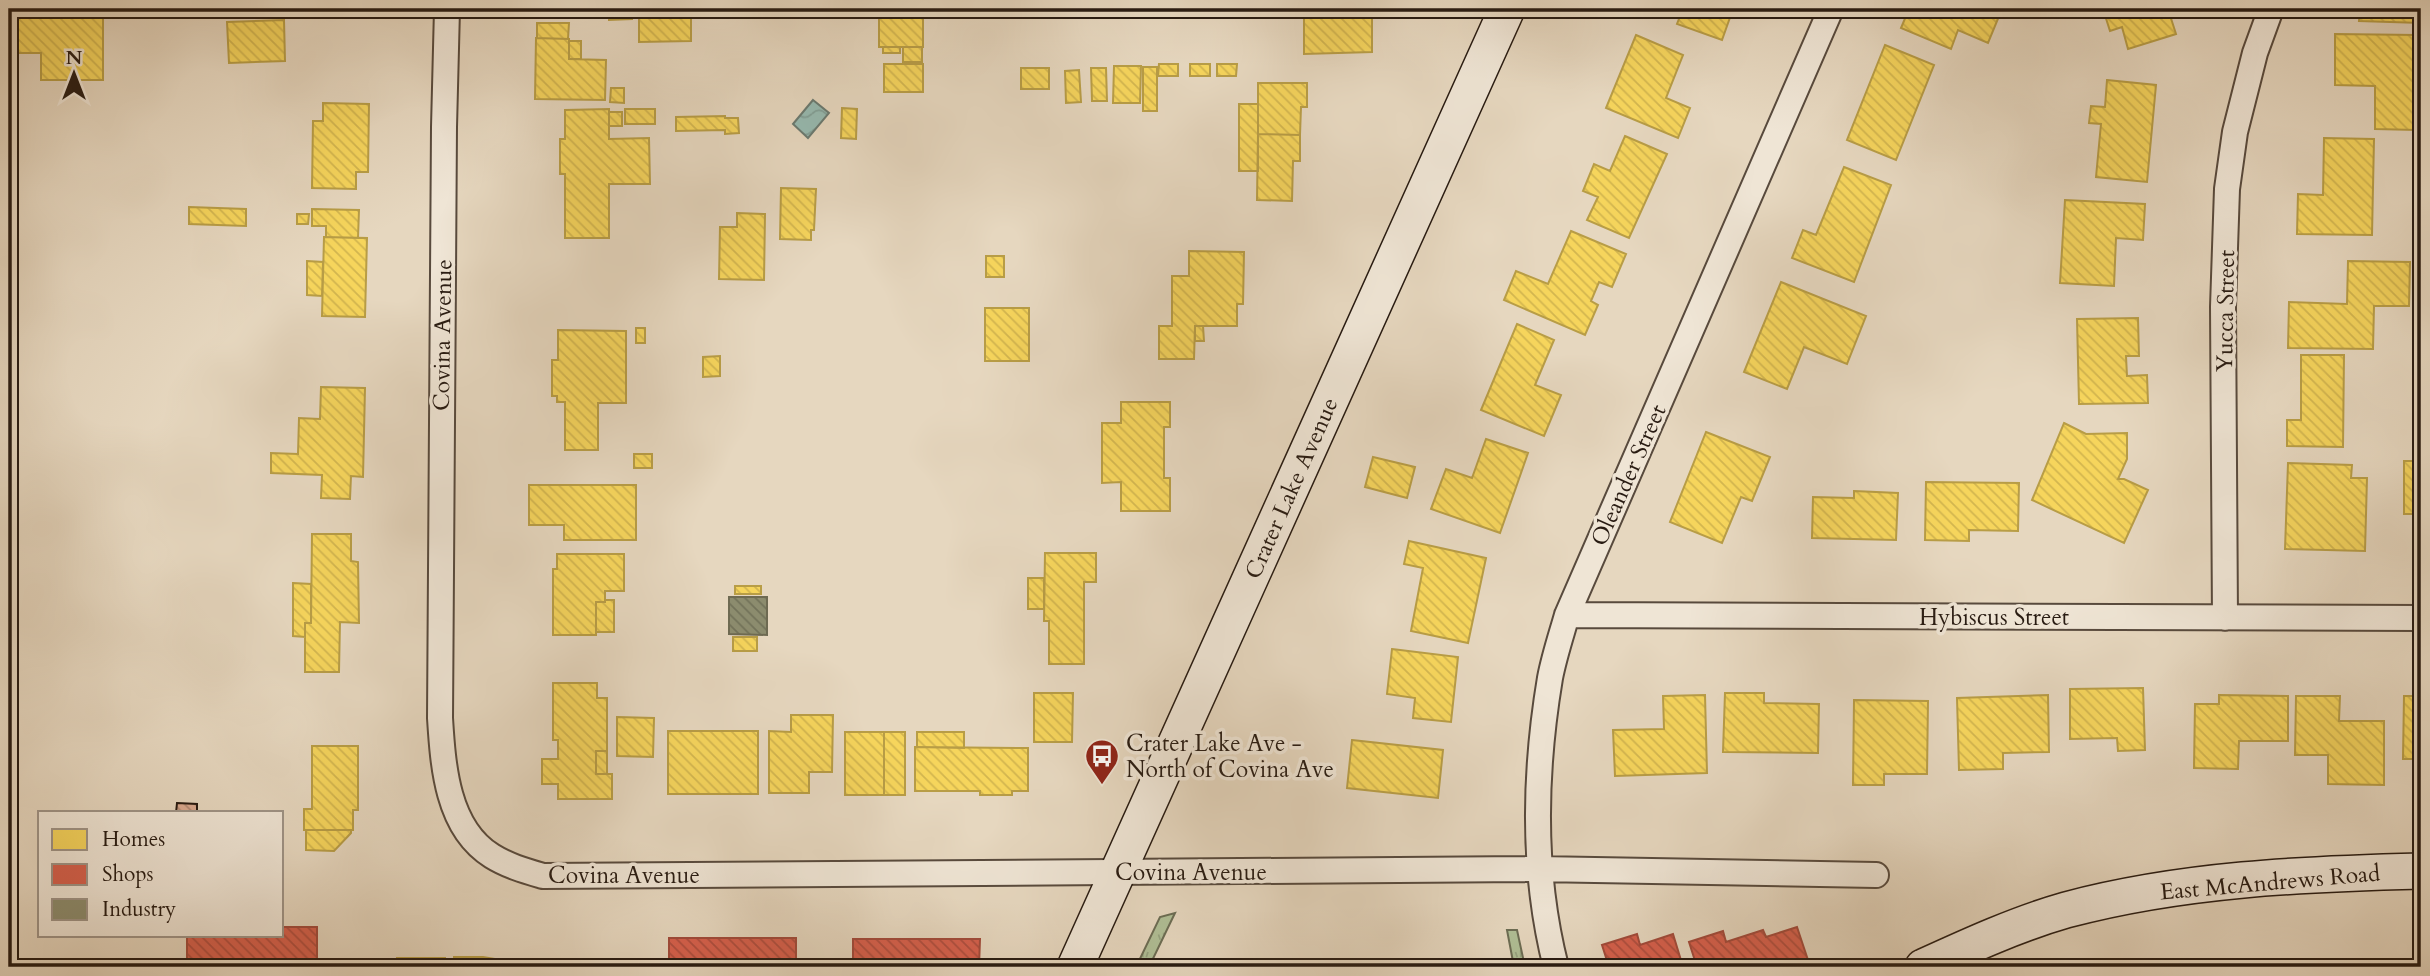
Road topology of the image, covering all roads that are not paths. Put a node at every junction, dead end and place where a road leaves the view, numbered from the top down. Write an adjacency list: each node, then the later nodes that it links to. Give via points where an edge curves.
1 (447, 9): 9 (street, Covina Avenue, via 440,718 449,787 471,837 491,855 543,876)
2 (1507, 9): 9 (main road, Crater Lake Avenue)
3 (1832, 9): 5 (street, Oleander Street)
4 (2271, 9): 6 (street, Yucca Street, via 2235,132 2227,189)
5 (1567, 615): 6 (street, Hybiscus Street); 8 (street, Oleander Street, via 1551,676 1543,738)
6 (2225, 618): 7 (street, Hybiscus Street)
7 (2421, 618)
8 (1538, 869): 9 (street, Covina Avenue); 11 (street, Covina Avenue); 13 (street, Oleander Street)
9 (1118, 872): 12 (main road, Crater Lake Avenue)
10 (2421, 872): 14 (main road, East McAndrews Road, via 2226,882 2147,893 2065,911)
11 (1876, 875)
12 (1075, 967)
13 (1556, 967)
14 (1923, 967)

